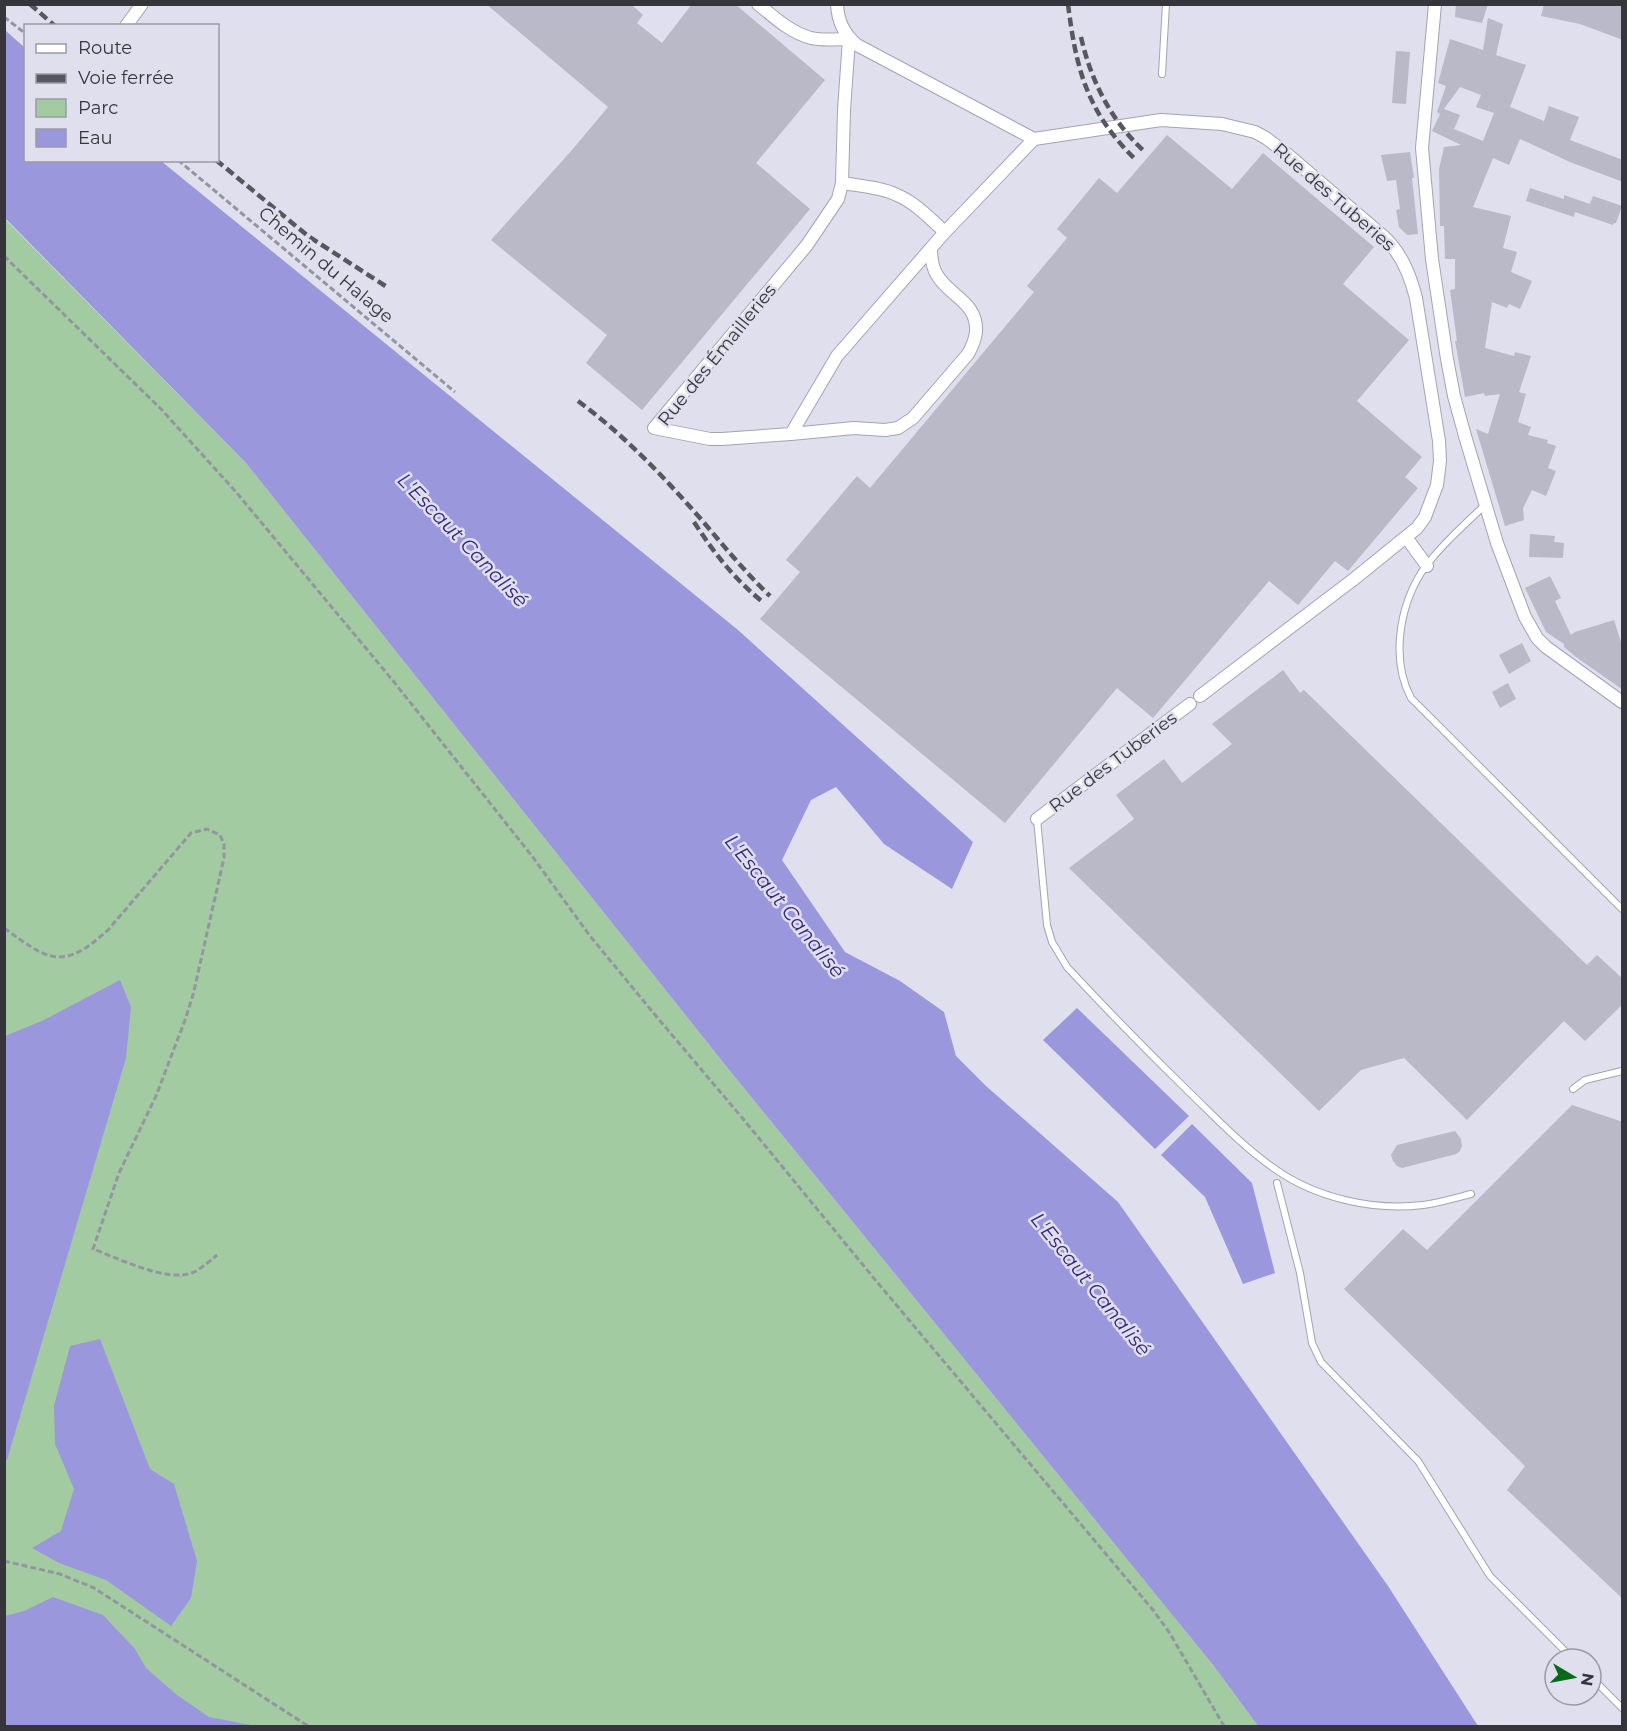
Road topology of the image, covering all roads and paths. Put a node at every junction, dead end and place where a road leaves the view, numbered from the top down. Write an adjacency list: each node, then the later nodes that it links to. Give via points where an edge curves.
1 (142, 4): 7 (street)
2 (758, 4): 9 (street, via 803,35)
3 (837, 4): 9 (street, Rue des Émailleries, via 840,24)
4 (1166, 4): 10 (lane)
5 (1435, 4): 19 (street, via 1422,148 1430,235 1452,383)
6 (4, 17): 8 (path)
7 (127, 24)
8 (24, 32)
9 (849, 39): 11 (street); 13 (street, Rue des Émailleries)
10 (1162, 75)
11 (1034, 139): 14 (street); 20 (street, Rue des Tuberies, via 1161,120 1248,130 1273,143 1387,240 1407,268 1416,298 1439,441 1437,485 1422,522)
12 (180, 162): 17 (path, Chemin du Halage)
13 (842, 183): 14 (street, via 897,195); 18 (street, Rue des Émailleries, via 835,205 813,237 654,428 710,439)
14 (945, 232): 15 (street)
15 (932, 248): 18 (street, via 837,356); 18 (street, via 932,264 938,277 972,313 975,333 968,354 914,418 898,428)
16 (4, 256): 38 (path, via 161,409 347,624 656,1016 1153,1610)
17 (455, 392)
18 (791, 434)
19 (1485, 506): 21 (lane); 23 (street, via 1533,633)
20 (1406, 537): 21 (street); 22 (street, Rue des Tuberies)
21 (1427, 566): 26 (lane, via 1406,608 1400,634 1401,667 1411,698)
22 (1200, 696)
23 (1623, 702)
24 (1190, 704): 25 (street, Rue des Tuberies)
25 (1037, 819): 31 (lane, via 1047,925 1060,957 1124,1028 1238,1140 1285,1176 1345,1199 1410,1206)
26 (1623, 909)
27 (4, 928): 32 (path, via 40,953 70,956 108,930 191,833 207,829 220,835 224,858 189,1007 161,1084 119,1173 93,1249 174,1275 195,1272)
28 (1623, 1071): 29 (lane, via 1585,1080)
29 (1573, 1089)
30 (1276, 1183): 34 (lane, via 1298,1263 1312,1344 1322,1362 1419,1461 1490,1576)
31 (1471, 1194)
32 (217, 1255)
33 (4, 1561): 37 (path, via 60,1574 94,1588)
34 (1561, 1647)
35 (1603, 1689): 36 (lane)
36 (1623, 1708)
37 (308, 1726)
38 (1224, 1726)

